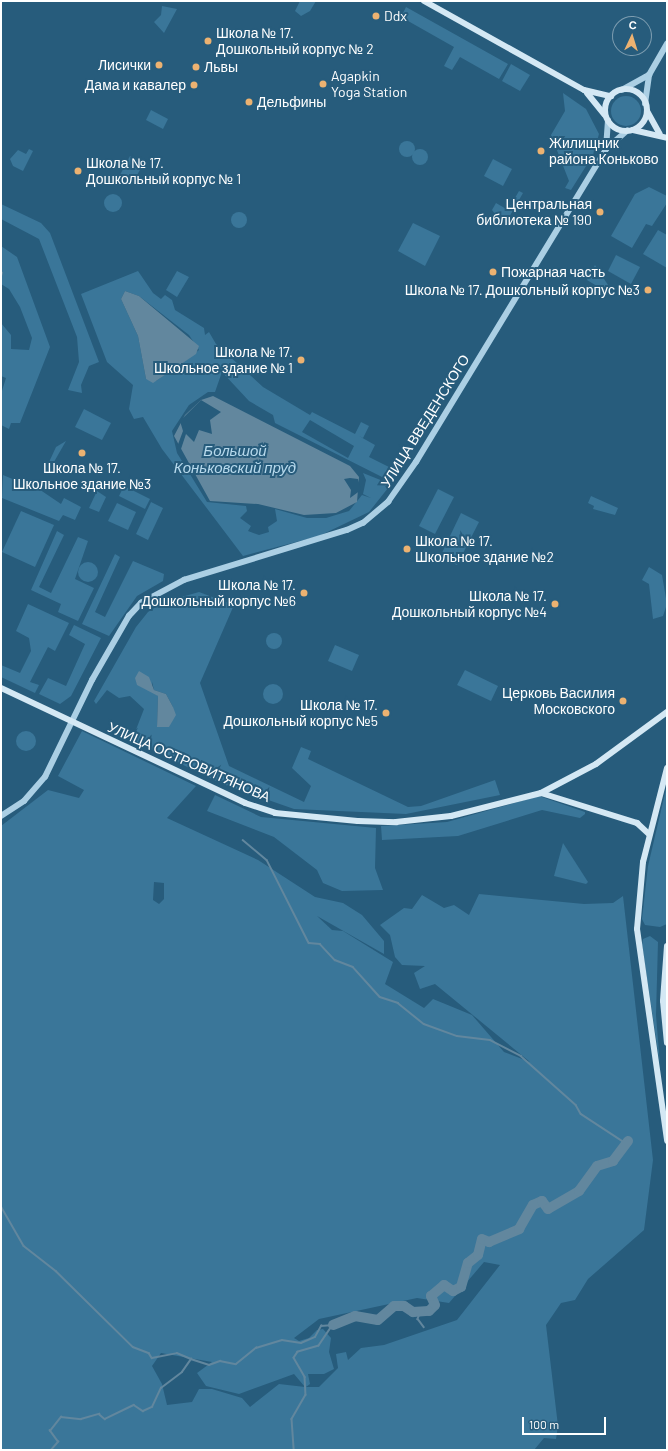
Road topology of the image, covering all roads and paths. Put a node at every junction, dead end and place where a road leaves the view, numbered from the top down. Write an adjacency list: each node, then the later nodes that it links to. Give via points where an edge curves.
1 (424, 1): 4 (main road)
2 (667, 44): 3 (street)
3 (649, 75): 5 (street); 7 (street)
4 (584, 90): 6 (main road); 8 (main road)
5 (622, 90): 6 (main road); 7 (main road, via 633,91)
6 (611, 96): 8 (main road)
7 (646, 107): 9 (main road, via 642,122); 10 (main road)
8 (607, 118): 9 (main road, via 616,129); 12 (street, УЛИЦА ВВЕДЕНСКОГО)
9 (629, 131): 10 (main road); 12 (street, УЛИЦА ВВЕДЕНСКОГО)
10 (660, 134): 11 (main road)
11 (667, 138)
12 (606, 149): 15 (street, УЛИЦА ВВЕДЕНСКОГО, via 416,462 388,502 363,523 347,530 184,580 141,603 118,634)
13 (1, 688): 15 (main road, УЛИЦА ОСТРОВИТЯНОВА)
14 (667, 712): 17 (main road, УЛИЦА ОСТРОВИТЯНОВА, via 596,764)
15 (72, 721): 17 (main road, УЛИЦА ОСТРОВИТЯНОВА, via 275,813 314,819 396,822 451,816); 18 (street, УЛИЦА ВВЕДЕНСКОГО, via 45,777 24,801)
16 (667, 768): 19 (main road)
17 (541, 793): 19 (main road, via 625,819 637,824)
18 (1, 816)
19 (649, 834): 22 (main road, via 637,929)
20 (667, 946): 21 (main road, via 663,1001)
21 (667, 1043)
22 (667, 1141)

